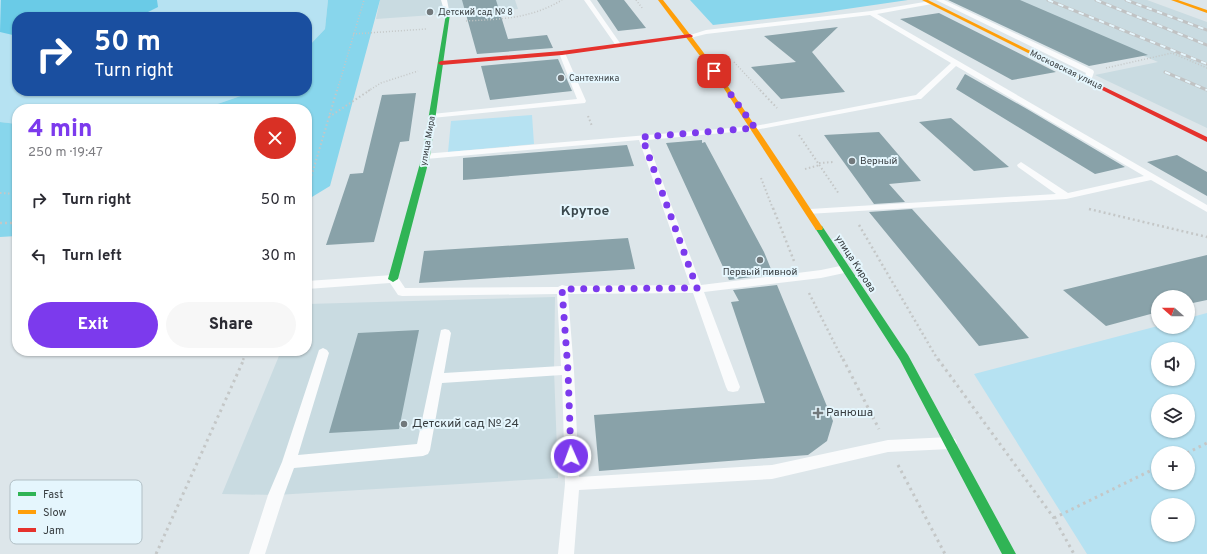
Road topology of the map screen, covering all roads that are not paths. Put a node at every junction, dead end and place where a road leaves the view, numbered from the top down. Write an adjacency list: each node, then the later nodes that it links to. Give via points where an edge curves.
1 (444, 0): 9 (lane, улица Мира)
2 (586, 0): 14 (lane)
3 (660, 0): 11 (street, улица Кирова)
4 (1173, 0): 6 (street)
5 (931, 1): 7 (lane); 8 (lane); 10 (street, Московская улица)
6 (1207, 12)
7 (871, 13): 11 (lane); 18 (lane)
8 (981, 19): 10 (lane); 13 (lane)
9 (447, 21): 19 (street, улица Мира)
10 (966, 21): 12 (street, Московская улица)
11 (690, 36): 14 (street); 22 (street, улица Кирова)
12 (999, 37): 13 (lane); 15 (street, Московская улица)
13 (1018, 37): 17 (lane)
14 (619, 46): 16 (street)
15 (1027, 51): 17 (lane); 20 (street, Московская улица)
16 (562, 53): 19 (street); 21 (lane, via 582,101)
17 (1053, 54): 20 (lane)
18 (956, 62): 22 (lane, via 918,97); 27 (lane)
19 (441, 63): 21 (street, улица Мира)
20 (1088, 76): 24 (street, Московская улица)
21 (432, 116): 25 (street, улица Мира)
22 (755, 128): 23 (lane); 30 (street, улица Кирова)
23 (642, 137): 25 (lane); 34 (lane)
24 (1207, 140)
25 (426, 156): 32 (street, улица Мира)
26 (1021, 165): 28 (lane)
27 (1152, 177): 28 (lane); 29 (lane)
28 (1066, 196): 30 (lane)
29 (1207, 209)
30 (810, 212): 31 (street, улица Кирова)
31 (845, 269): 34 (lane); 41 (street, улица Кирова, via 904,358)
32 (393, 279): 33 (lane); 35 (lane, via 402,292)
33 (312, 285)
34 (697, 288): 35 (lane); 40 (lane)
35 (562, 289): 38 (lane)
36 (445, 333): 39 (lane)
37 (323, 354): 42 (lane)
38 (568, 371): 39 (lane); 43 (lane)
39 (438, 378): 42 (lane, via 423,450)
40 (733, 387)
41 (950, 443): 43 (lane, via 888,446 772,472); 46 (street, улица Кирова)
42 (289, 462): 44 (lane)
43 (572, 484): 45 (lane)
44 (257, 554)
45 (566, 554)
46 (1009, 554)

